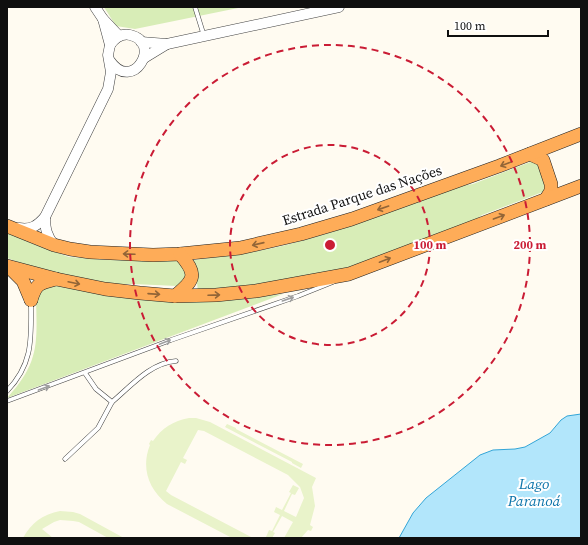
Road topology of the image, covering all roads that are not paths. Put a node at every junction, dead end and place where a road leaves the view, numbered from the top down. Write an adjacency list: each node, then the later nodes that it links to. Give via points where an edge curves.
1 (96, 7): 4 (street)
2 (195, 7): 6 (lane)
3 (339, 7): 6 (street)
4 (103, 19): 5 (street); 9 (street)
5 (120, 36): 7 (street, via 131,35); 9 (street)
6 (204, 36): 8 (street)
7 (141, 42): 8 (street); 10 (street, via 144,47)
8 (167, 44): 10 (street)
9 (110, 45): 11 (street)
10 (144, 58): 12 (street, via 137,68)
11 (110, 61): 12 (street, via 114,67); 13 (street)
12 (126, 72): 13 (street)
13 (108, 89): 19 (street)
14 (581, 134): 15 (highway, Estrada Parque das Nações)
15 (553, 146): 16 (highway, Estrada Parque das Nações); 17 (highway, via 551,156 558,179 562,184)
16 (530, 154): 18 (highway, via 543,160 551,184 551,191); 22 (highway, Estrada Parque das Nações, one-way to 22, via 358,217 301,234 240,248)
17 (577, 188): 18 (highway)
18 (546, 199): 24 (highway, one-way to 18)
19 (45, 217): 20 (street, via 30,229); 21 (street, via 45,229)
20 (9, 226): 21 (highway, Estrada Parque das Nações)
21 (54, 245): 22 (highway, Estrada Parque das Nações, one-way to 21, via 114,254)
22 (180, 254): 26 (highway, via 190,266 192,274 186,287)
23 (8, 267): 25 (highway); 27 (highway, via 23,281)
24 (349, 274): 26 (highway, one-way to 24, via 256,291); 29 (lane, one-way to 24, via 318,288)
25 (56, 279): 26 (highway, one-way to 26, via 121,291); 27 (highway, via 38,285)
26 (175, 296)
27 (31, 300): 30 (lane, via 29,354 22,370)
28 (176, 361): 32 (lane, via 165,362 153,368)
29 (84, 373): 31 (lane, one-way to 29); 32 (lane, via 96,389)
30 (7, 391)
31 (7, 402)
32 (112, 402): 33 (lane, via 98,428)
33 (65, 459)

